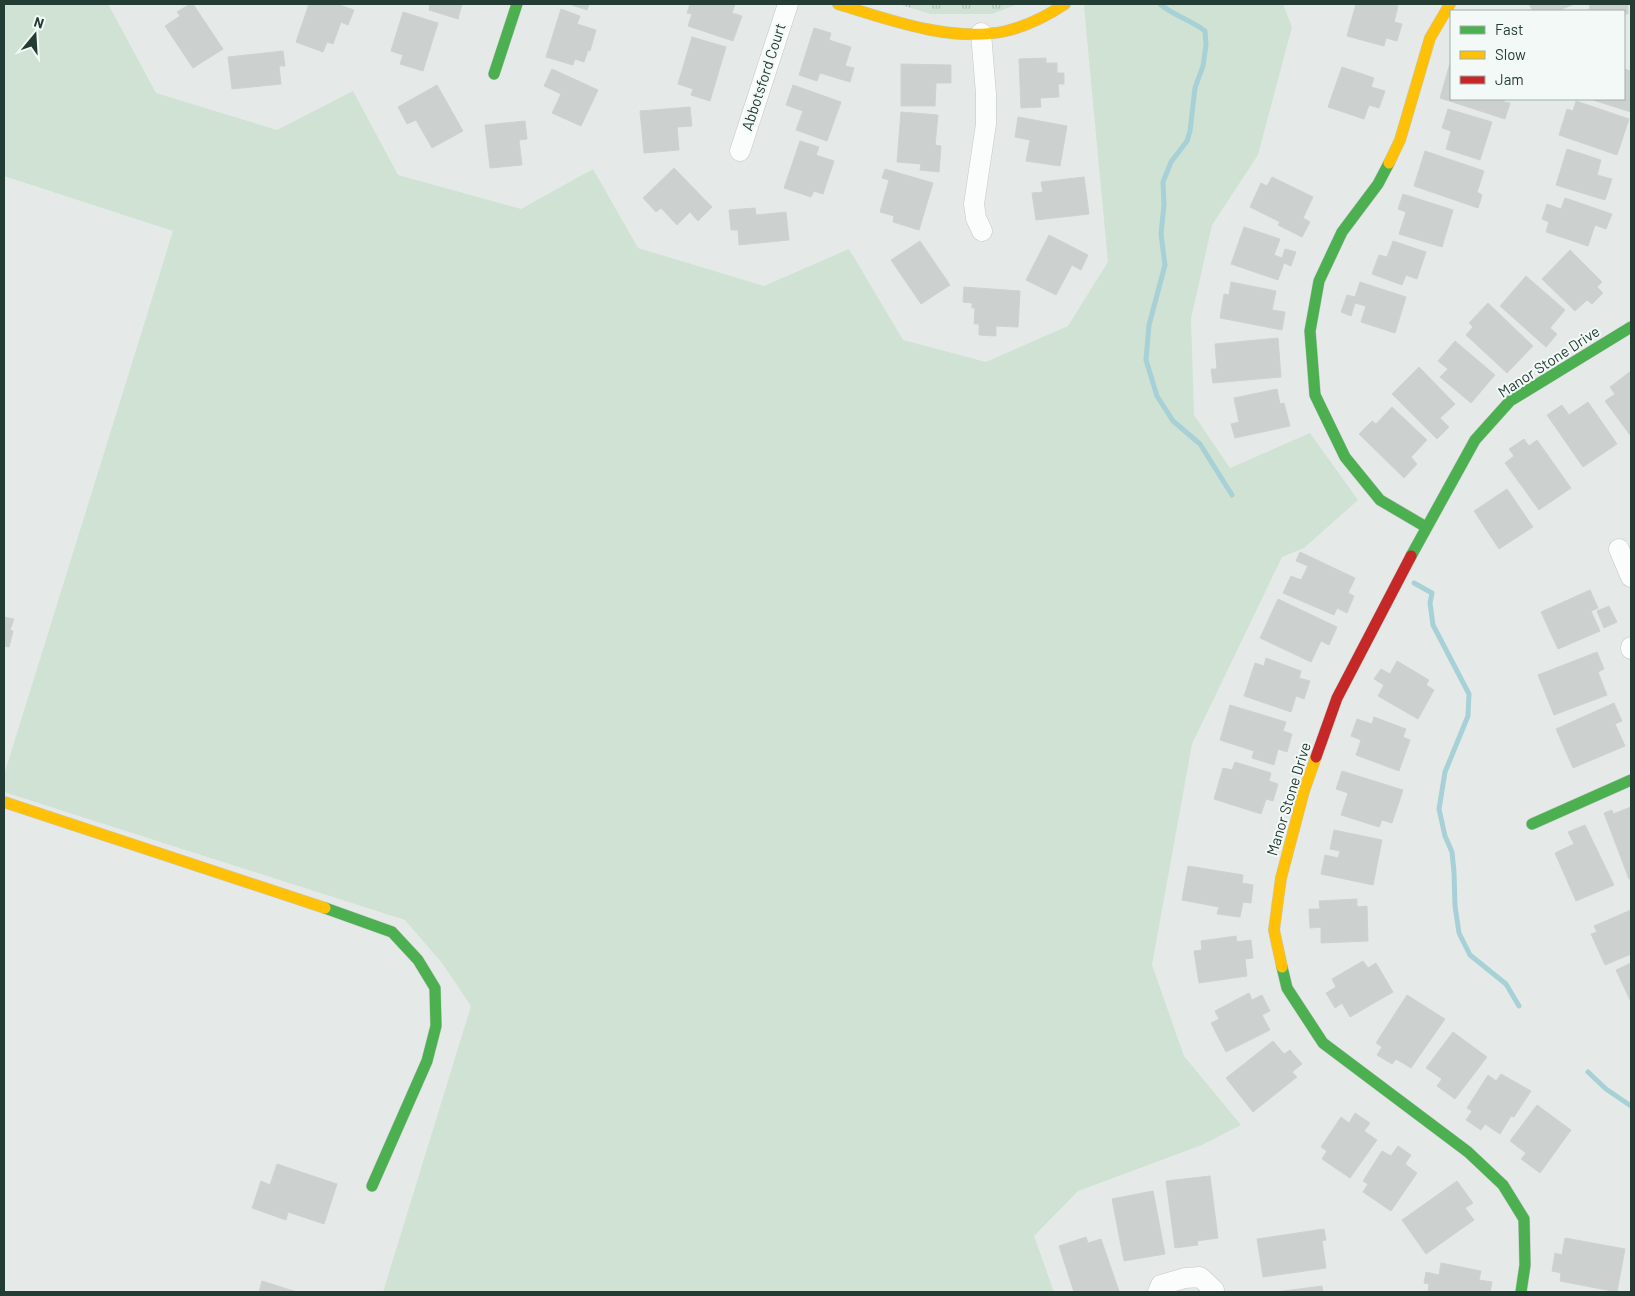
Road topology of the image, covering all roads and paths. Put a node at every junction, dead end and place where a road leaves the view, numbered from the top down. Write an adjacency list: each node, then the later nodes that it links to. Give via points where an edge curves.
1 (517, 4): 7 (street)
2 (788, 4): 8 (street, Abbotsford Court)
3 (838, 4): 6 (street, via 930,30)
4 (1066, 4): 6 (street, via 1022,26 996,33)
5 (1450, 4): 11 (street, via 1430,38 1400,140 1378,184 1342,232 1319,281 1310,331 1315,395 1345,458 1380,500)
6 (980, 33): 9 (street, via 986,124 974,204)
7 (494, 74)
8 (740, 151)
9 (982, 231)
10 (1631, 327): 11 (street, Manor Stone Drive, via 1510,401 1475,440)
11 (1426, 527): 20 (street, Manor Stone Drive, via 1336,698 1304,792 1281,878 1274,930 1288,988 1323,1043 1468,1152 1503,1185 1524,1219 1525,1265)
12 (1619, 549): 13 (street)
13 (1631, 577)
14 (1631, 780): 16 (street)
15 (4, 802): 17 (street, via 348,916 392,932 399,939 418,960 435,988 436,1026 427,1061)
16 (1532, 824)
17 (372, 1186)
18 (1158, 1292): 19 (street, via 1161,1285 1200,1277)
19 (1214, 1292)
20 (1521, 1292)

